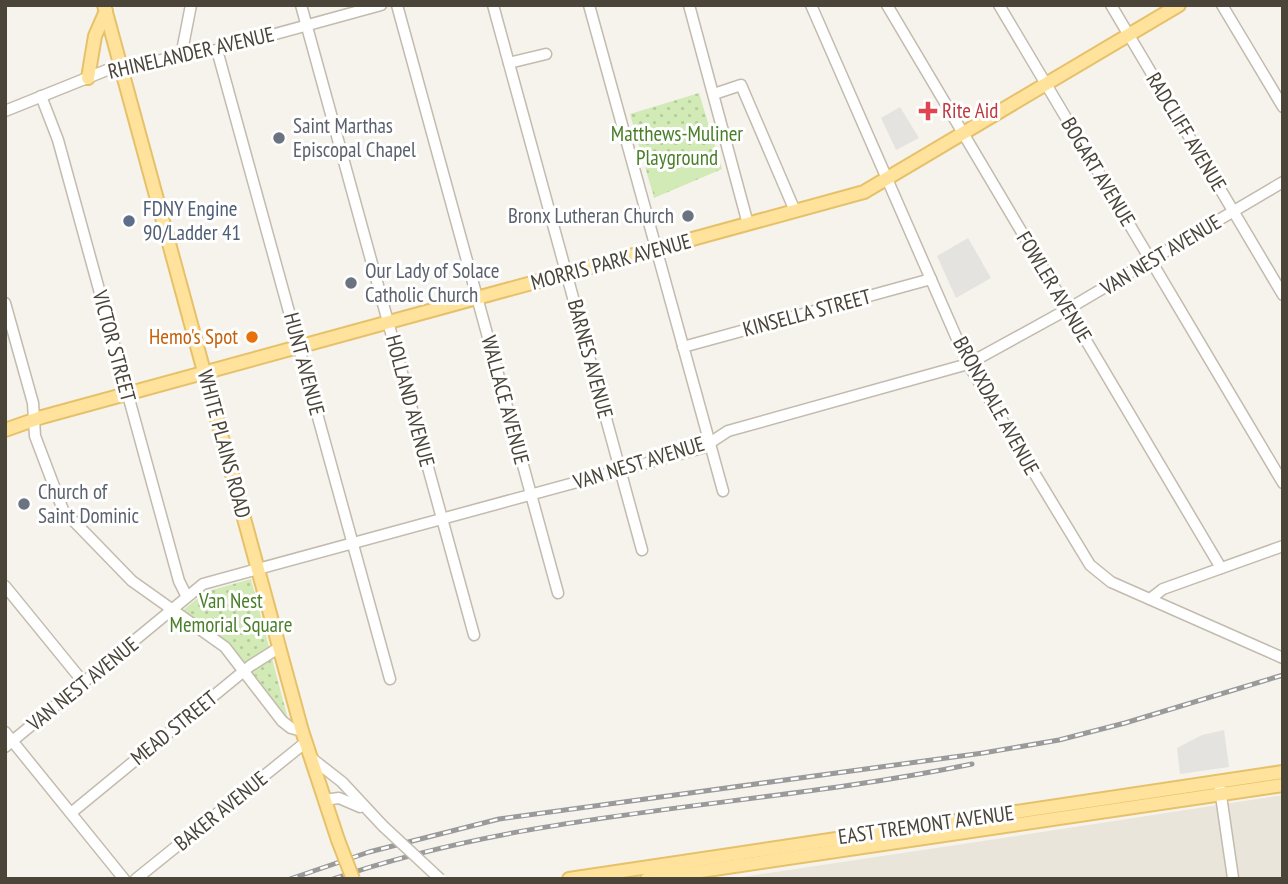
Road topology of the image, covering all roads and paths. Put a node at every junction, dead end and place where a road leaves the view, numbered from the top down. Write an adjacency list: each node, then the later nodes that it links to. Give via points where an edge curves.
1 (191, 5): 19 (street)
2 (301, 5): 15 (street, HOLLAND AVENUE)
3 (381, 5): 15 (street, RHINELANDER AVENUE)
4 (397, 5): 39 (street, WALLACE AVENUE)
5 (493, 5): 20 (street, BARNES AVENUE)
6 (589, 5): 34 (street)
7 (689, 5): 24 (street)
8 (811, 5): 29 (street, BRONXDALE AVENUE)
9 (887, 5): 28 (street, FOWLER AVENUE)
10 (999, 5): 23 (street, BOGART AVENUE)
11 (1111, 5): 16 (street, RADCLIFF AVENUE)
12 (1179, 5): 16 (main road, MORRIS PARK AVENUE)
13 (1222, 5): 26 (street)
14 (105, 8): 21 (main road, WHITE PLAINS ROAD); 22 (main road)
15 (307, 25): 17 (street, RHINELANDER AVENUE); 42 (street, HOLLAND AVENUE)
16 (1129, 35): 23 (main road, MORRIS PARK AVENUE); 32 (street, RADCLIFF AVENUE)
17 (217, 50): 19 (street, RHINELANDER AVENUE); 43 (street, HUNT AVENUE)
18 (546, 54): 20 (street)
19 (181, 56): 21 (street, RHINELANDER AVENUE)
20 (509, 63): 36 (street, BARNES AVENUE)
21 (121, 67): 22 (street, RHINELANDER AVENUE); 46 (main road, WHITE PLAINS ROAD)
22 (88, 78): 25 (street, RHINELANDER AVENUE)
23 (1046, 84): 28 (main road, MORRIS PARK AVENUE); 35 (street, BOGART AVENUE)
24 (713, 94): 31 (street, via 741,85); 33 (street)
25 (41, 96): 27 (street, RHINELANDER AVENUE); 47 (street, VICTOR STREET, via 58,140)
26 (1283, 107)
27 (5, 111)
28 (963, 133): 29 (main road, MORRIS PARK AVENUE); 41 (street, FOWLER AVENUE)
29 (888, 179): 31 (main road, MORRIS PARK AVENUE, via 859,194); 37 (street, BRONXDALE AVENUE)
30 (1283, 182): 32 (street, VAN NEST AVENUE)
31 (795, 211): 33 (main road, MORRIS PARK AVENUE)
32 (1233, 212): 35 (street, VAN NEST AVENUE); 38 (street, RADCLIFF AVENUE)
33 (748, 224): 34 (main road, MORRIS PARK AVENUE)
34 (656, 249): 36 (main road, MORRIS PARK AVENUE); 44 (street)
35 (1151, 261): 41 (street, VAN NEST AVENUE); 52 (street, BOGART AVENUE)
36 (566, 274): 39 (main road, MORRIS PARK AVENUE); 51 (street, BARNES AVENUE)
37 (932, 279): 44 (street, KINSELLA STREET); 45 (street, BRONXDALE AVENUE)
38 (1283, 295)
39 (477, 298): 42 (main road, MORRIS PARK AVENUE); 54 (street, WALLACE AVENUE)
40 (5, 303): 48 (street)
41 (1068, 310): 45 (street, VAN NEST AVENUE); 59 (street, FOWLER AVENUE)
42 (389, 322): 43 (main road, MORRIS PARK AVENUE); 55 (street, HOLLAND AVENUE)
43 (299, 347): 46 (main road, MORRIS PARK AVENUE); 56 (street, HUNT AVENUE)
44 (683, 348): 50 (street)
45 (968, 364): 50 (street, VAN NEST AVENUE, via 731,430); 64 (street, BRONXDALE AVENUE, via 1090,565 1105,579)
46 (205, 373): 47 (main road, MORRIS PARK AVENUE); 60 (main road, WHITE PLAINS ROAD)
47 (127, 394): 48 (main road, MORRIS PARK AVENUE); 63 (street, VICTOR STREET)
48 (34, 420): 49 (main road, MORRIS PARK AVENUE); 65 (street, via 35,436 63,510 127,576)
49 (6, 429)
50 (709, 444): 51 (street, VAN NEST AVENUE); 53 (street)
51 (620, 470): 54 (street, VAN NEST AVENUE); 58 (street, BARNES AVENUE)
52 (1283, 483)
53 (723, 491)
54 (531, 494): 55 (street, VAN NEST AVENUE); 62 (street, WALLACE AVENUE)
55 (442, 519): 56 (street, VAN NEST AVENUE); 66 (street, HOLLAND AVENUE)
56 (353, 543): 60 (street, VAN NEST AVENUE); 72 (street, HUNT AVENUE)
57 (1283, 546): 59 (street)
58 (642, 550)
59 (1220, 568): 64 (street, via 1163,589)
60 (258, 569): 63 (street, VAN NEST AVENUE, via 203,584); 67 (main road, WHITE PLAINS ROAD)
61 (5, 586): 73 (street)
62 (558, 593)
63 (186, 594): 65 (street, VAN NEST AVENUE)
64 (1150, 599): 69 (street, BRONXDALE AVENUE)
65 (172, 610): 71 (street, via 225,647); 73 (street, VAN NEST AVENUE)
66 (474, 635)
67 (280, 647): 71 (street, MEAD STREET); 75 (main road, WHITE PLAINS ROAD)
68 (1283, 647): 69 (street)
69 (1272, 653): 70 (street, BRONXDALE AVENUE)
70 (1283, 658)
71 (244, 671): 75 (street, via 282,721); 83 (street, MEAD STREET)
72 (390, 679)
73 (84, 683): 76 (street, VAN NEST AVENUE)
74 (5, 732): 76 (street)
75 (304, 737): 77 (main road, WHITE PLAINS ROAD); 87 (street, BAKER AVENUE)
76 (9, 744): 83 (street)
77 (310, 757): 81 (main road, WHITE PLAINS ROAD); 82 (street, via 342,782)
78 (1283, 772): 80 (main road, EAST TREMONT AVENUE)
79 (1283, 785): 80 (main road, EAST TREMONT AVENUE)
80 (1220, 788): 84 (main road, EAST TREMONT AVENUE); 85 (street)
81 (324, 800): 82 (street, via 339,799); 88 (main road, WHITE PLAINS ROAD, bridge)
82 (363, 808): 89 (street, bridge)
83 (71, 813): 86 (street)
84 (649, 875): 90 (main road, EAST TREMONT AVENUE)
85 (1233, 878)
86 (124, 879)
87 (136, 879)
88 (353, 879)
89 (440, 879)
90 (569, 879)

